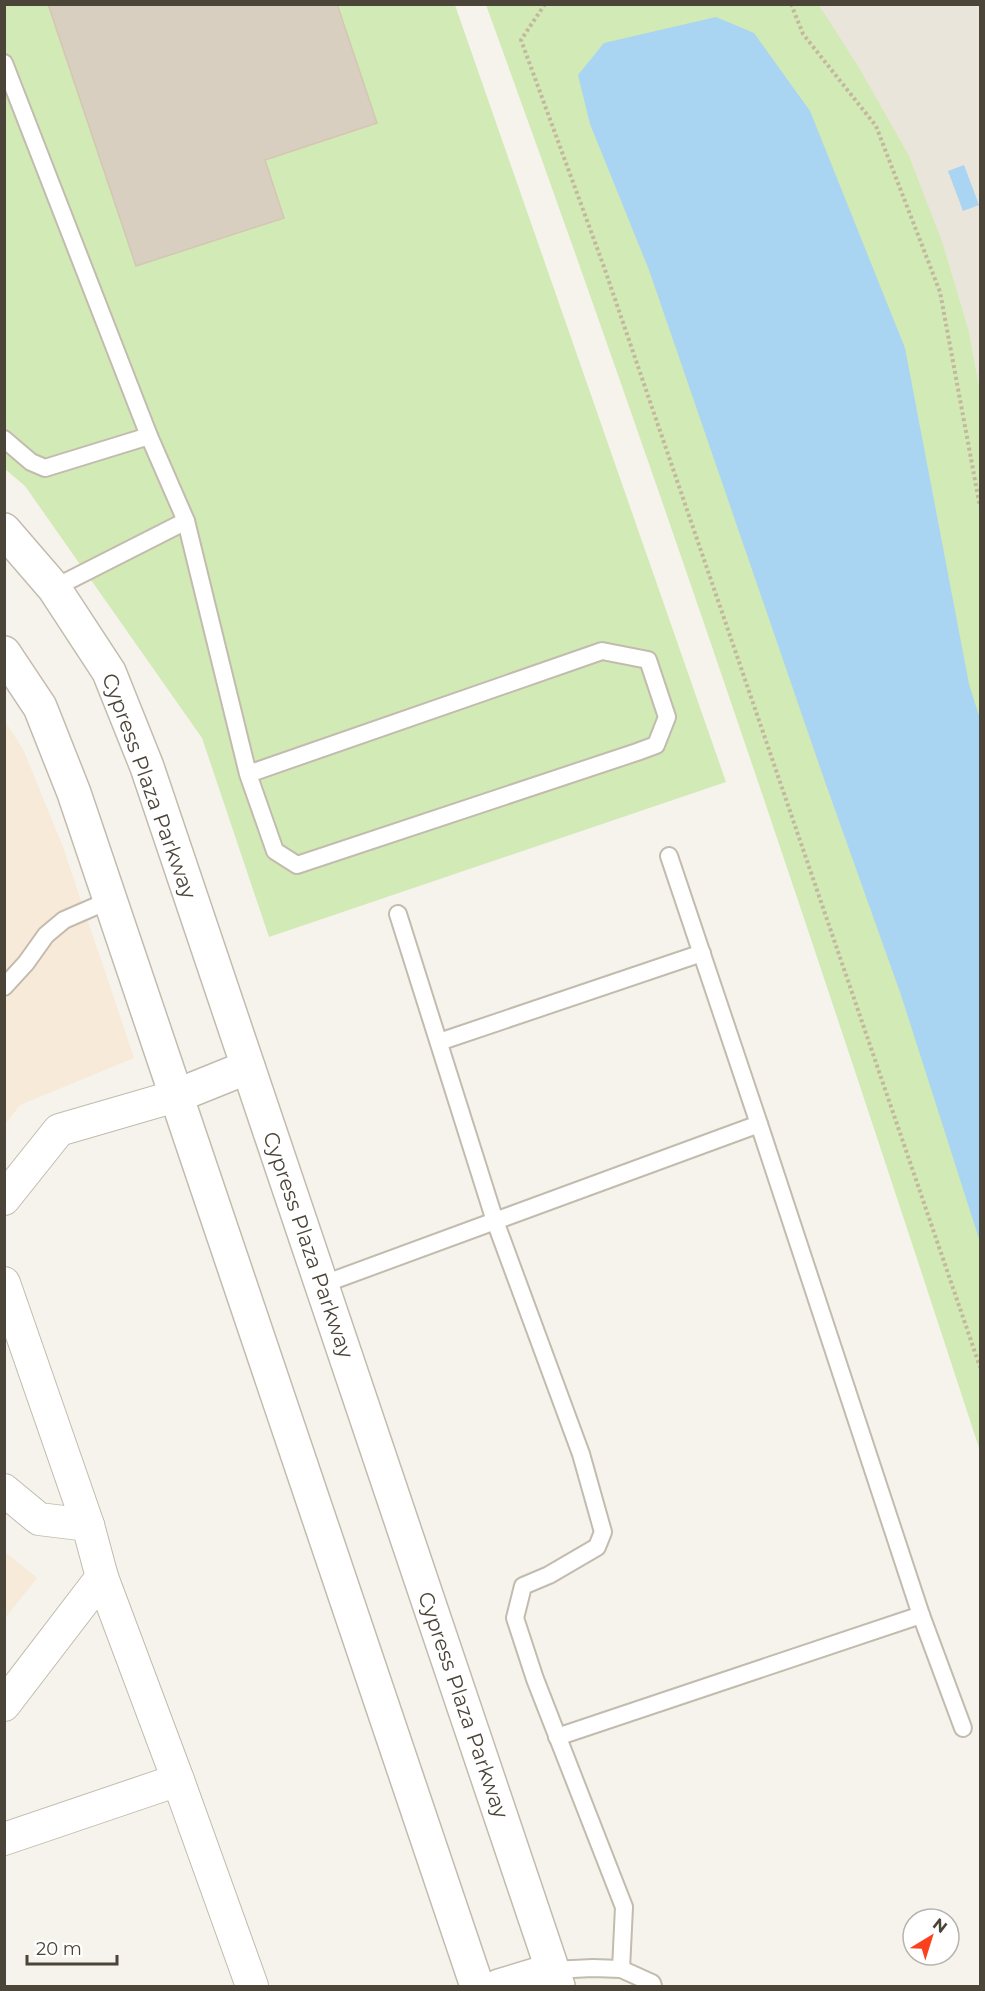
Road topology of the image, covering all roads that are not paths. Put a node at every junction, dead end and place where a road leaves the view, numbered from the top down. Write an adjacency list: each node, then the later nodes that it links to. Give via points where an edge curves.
1 (4, 63): 2 (lane)
2 (149, 436): 3 (lane, via 45,468 31,462); 4 (lane)
3 (4, 439)
4 (186, 521): 6 (lane); 8 (lane)
5 (4, 530): 6 (street, Cypress Plaza Parkway)
6 (54, 588): 15 (street, Cypress Plaza Parkway, via 109,672 147,767)
7 (4, 653): 10 (street, via 40,707)
8 (248, 774): 8 (lane, via 275,851 297,865 656,745 667,717 648,660 602,651)
9 (669, 856): 12 (lane)
10 (110, 900): 13 (lane, via 64,920 46,935); 16 (street)
11 (398, 914): 14 (lane)
12 (702, 953): 14 (lane); 17 (lane)
13 (4, 987)
14 (439, 1042): 19 (lane)
15 (248, 1067): 16 (street); 21 (street, Cypress Plaza Parkway)
16 (176, 1096): 18 (street, via 59,1130); 34 (street)
17 (759, 1124): 19 (lane); 25 (lane)
18 (4, 1199)
19 (495, 1221): 21 (lane); 28 (lane, via 581,1454 603,1532 597,1546 523,1586 515,1618)
20 (4, 1283): 23 (street)
21 (321, 1285): 32 (street, Cypress Plaza Parkway)
22 (4, 1490): 23 (street, via 39,1519)
23 (87, 1525): 24 (street)
24 (102, 1578): 26 (street); 29 (street)
25 (921, 1615): 27 (lane); 28 (lane)
26 (4, 1705)
27 (963, 1728)
28 (557, 1737): 31 (lane, via 624,1907)
29 (177, 1780): 30 (street); 33 (street)
30 (4, 1839)
31 (621, 1969): 32 (lane, via 593,1968); 36 (lane)
32 (555, 1978): 35 (street)
33 (252, 1986)
34 (477, 1986)
35 (499, 1986)
36 (653, 1986)

